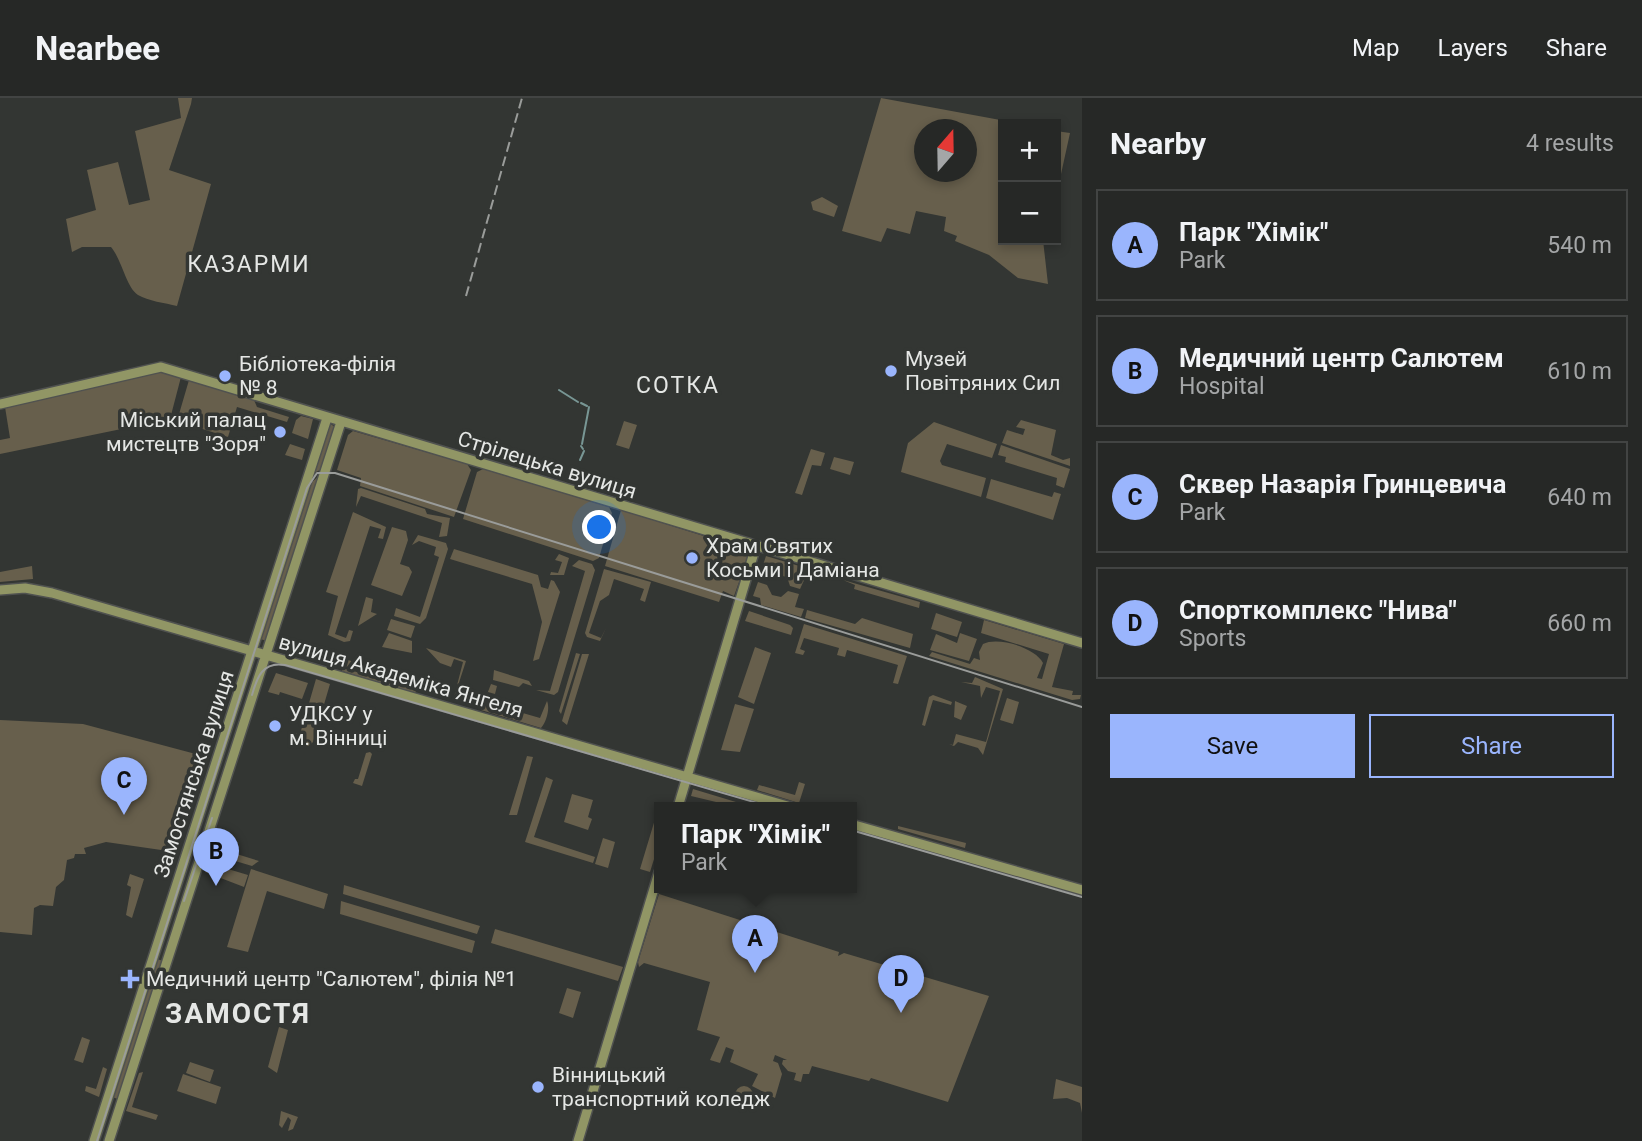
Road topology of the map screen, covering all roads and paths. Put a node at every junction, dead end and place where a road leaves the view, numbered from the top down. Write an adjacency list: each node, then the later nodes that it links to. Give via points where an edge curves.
1 (0, 404): 2 (main road, Стрілецька вулиця, via 161,367)
2 (327, 418): 3 (main road, Стрілецька вулиця); 7 (main road, Замостянська вулиця)
3 (341, 422): 4 (main road, Стрілецька вулиця); 8 (main road, Замостянська вулиця)
4 (756, 546): 6 (main road, Стрілецька вулиця); 9 (main road)
5 (0, 590): 7 (main road, вулиця Академіка Янгеля, via 52,593)
6 (1082, 643)
7 (252, 653): 8 (main road, вулиця Академіка Янгеля); 15 (main road, Замостянська вулиця)
8 (265, 656): 9 (main road, вулиця Академіка Янгеля); 16 (main road, Замостянська вулиця)
9 (687, 777): 10 (main road); 11 (main road, вулиця Академіка Янгеля)
10 (680, 802)
11 (774, 802)
12 (857, 826): 14 (main road)
13 (654, 889): 17 (main road)
14 (1082, 890)
15 (94, 1141)
16 (109, 1141)
17 (578, 1141)

